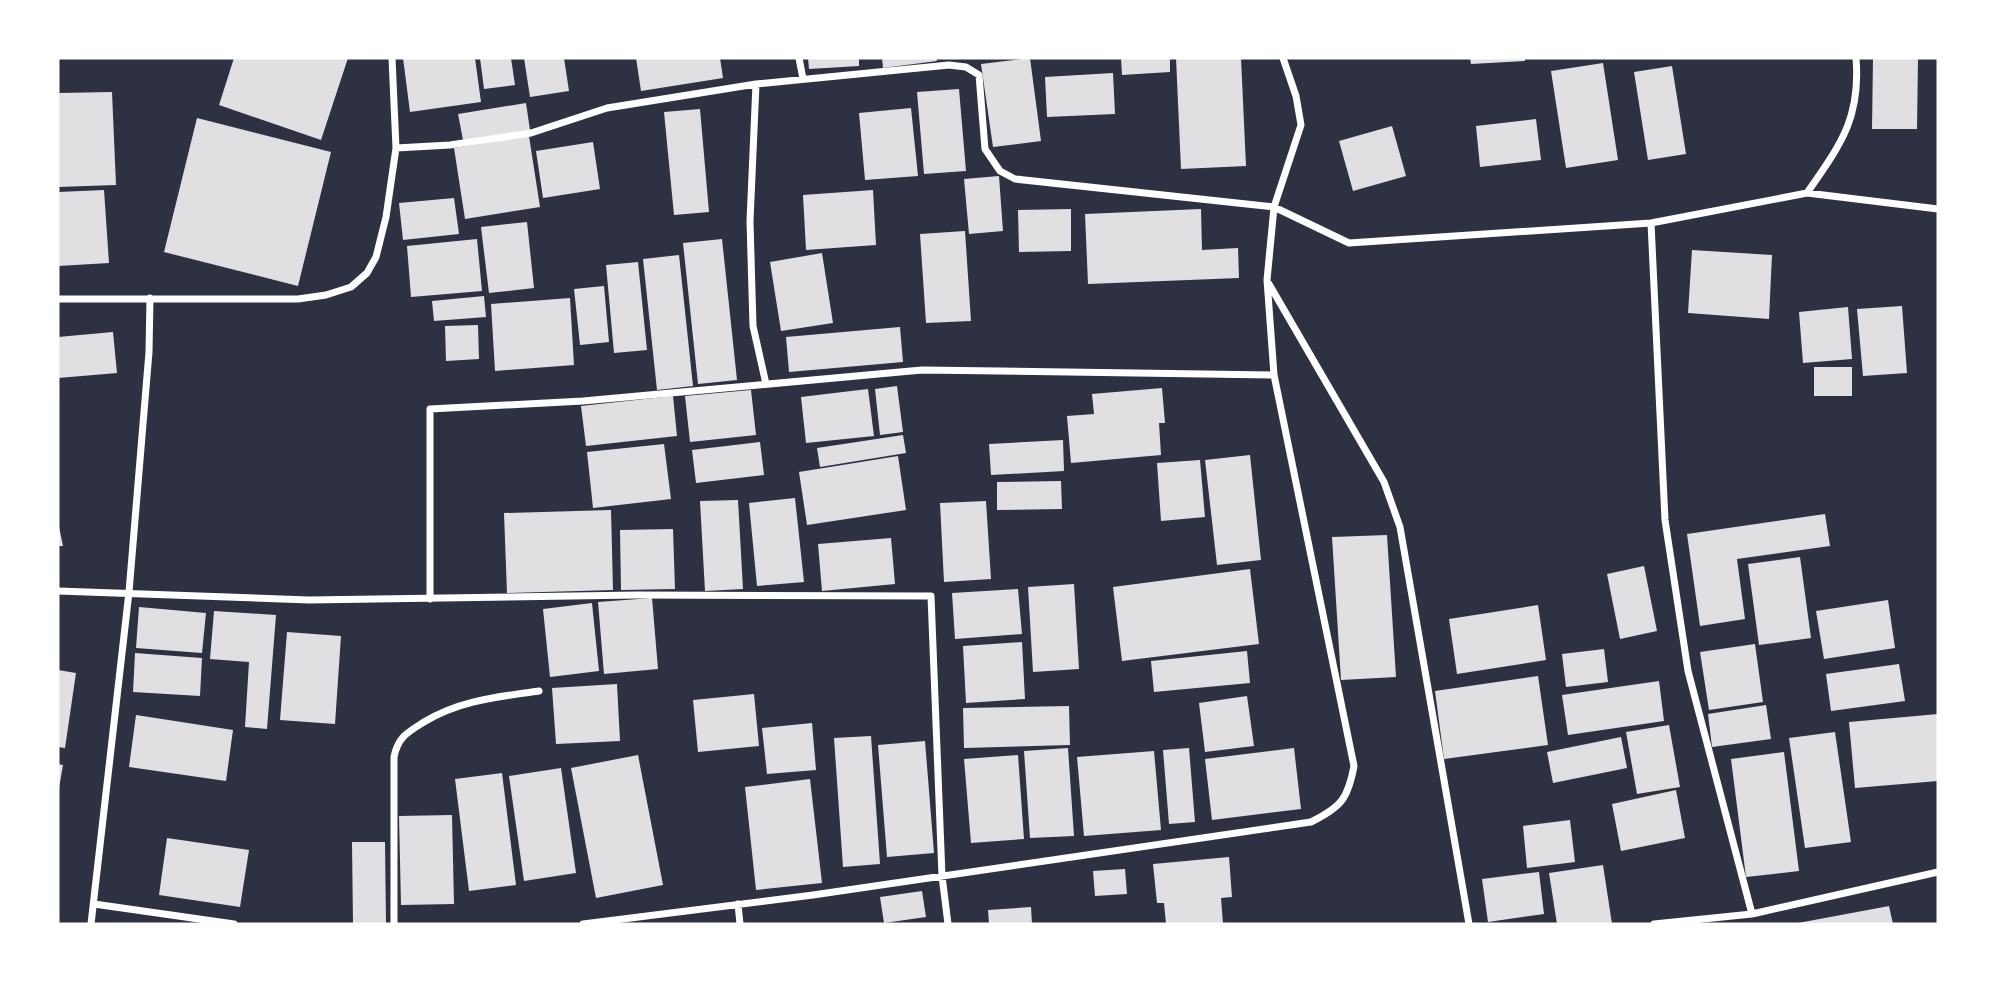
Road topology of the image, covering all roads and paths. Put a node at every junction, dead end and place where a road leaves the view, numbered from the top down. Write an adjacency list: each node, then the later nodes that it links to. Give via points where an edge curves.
1 (391, 58): 7 (street)
2 (799, 58): 5 (street)
3 (1283, 58): 9 (street, via 1301,125)
4 (1856, 58): 8 (street, via 1857,90 1851,119)
5 (803, 79): 6 (street); 9 (street, via 966,67 979,75 985,149 1000,172 1015,179)
6 (756, 84): 7 (street, via 607,108 531,133); 16 (street, via 750,221 753,326)
7 (396, 148): 13 (street, via 376,257 351,287 298,299)
8 (1807, 193): 10 (street); 11 (street)
9 (1274, 207): 11 (street, via 1349,243); 12 (street)
10 (1938, 209)
11 (1651, 223): 25 (street, via 1671,569 1688,671)
12 (1267, 280): 15 (street); 32 (street, via 1384,482 1400,527)
13 (150, 298): 14 (street); 18 (street)
14 (58, 299)
15 (1274, 375): 16 (street, via 922,370); 22 (street, via 1354,765 1350,790 1331,811 1311,822)
16 (766, 384): 19 (street, via 430,409)
17 (58, 591): 18 (street)
18 (129, 592): 19 (street); 23 (street)
19 (430, 599): 22 (street, via 931,596)
20 (539, 691): 28 (street, via 466,702 444,710 403,735 397,744)
21 (1938, 872): 25 (street)
22 (942, 876): 24 (street); 31 (street)
23 (94, 904): 26 (street); 27 (street)
24 (738, 904): 29 (street); 30 (street)
25 (1752, 914): 33 (street)
26 (91, 924)
27 (234, 924)
28 (394, 924)
29 (583, 924)
30 (740, 924)
31 (948, 924)
32 (1469, 924)
33 (1654, 924)

